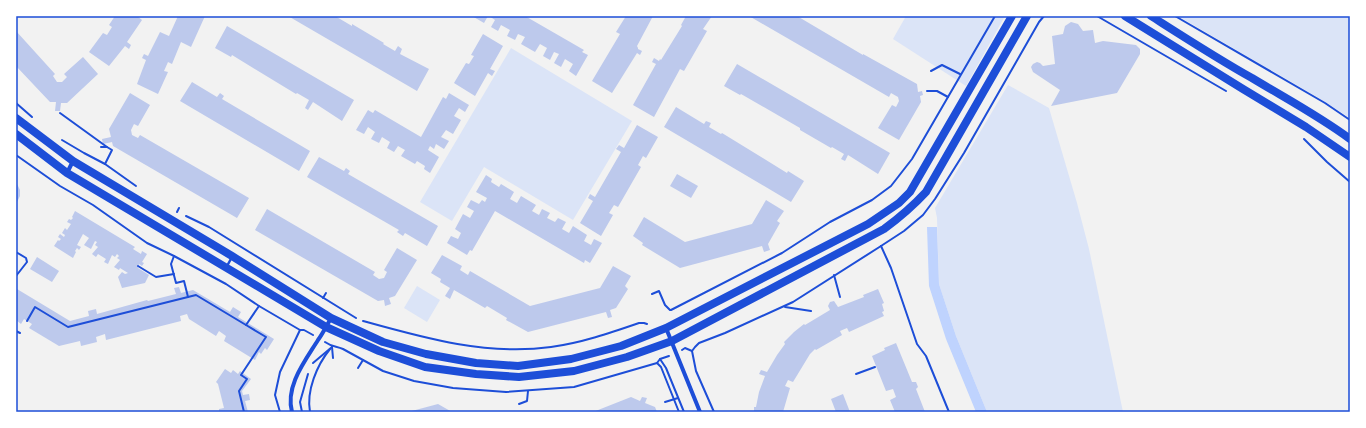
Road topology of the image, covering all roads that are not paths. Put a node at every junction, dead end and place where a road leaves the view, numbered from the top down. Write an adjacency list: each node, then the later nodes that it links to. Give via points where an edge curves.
1 (1012, 16): 15 (main road, via 910,192 899,203 868,224)
2 (1027, 16): 16 (main road, via 934,179 912,207 884,229)
3 (1125, 16): 8 (main road, via 1306,127)
4 (1151, 16): 7 (main road, via 1315,115)
5 (16, 118): 9 (main road)
6 (16, 134): 10 (main road)
7 (1350, 139)
8 (1350, 158)
9 (73, 161): 10 (street); 11 (main road)
10 (67, 173): 12 (main road)
11 (232, 256): 12 (lane); 13 (main road)
12 (226, 267): 14 (main road)
13 (332, 318): 14 (street); 15 (main road, via 383,342 426,354 518,366 571,359 622,346)
14 (326, 327): 16 (main road, via 379,351 425,367 519,377 574,371 627,357); 17 (street, via 299,369 291,394)
15 (666, 328): 16 (street)
16 (672, 341): 18 (street)
17 (292, 412)
18 (700, 412)

